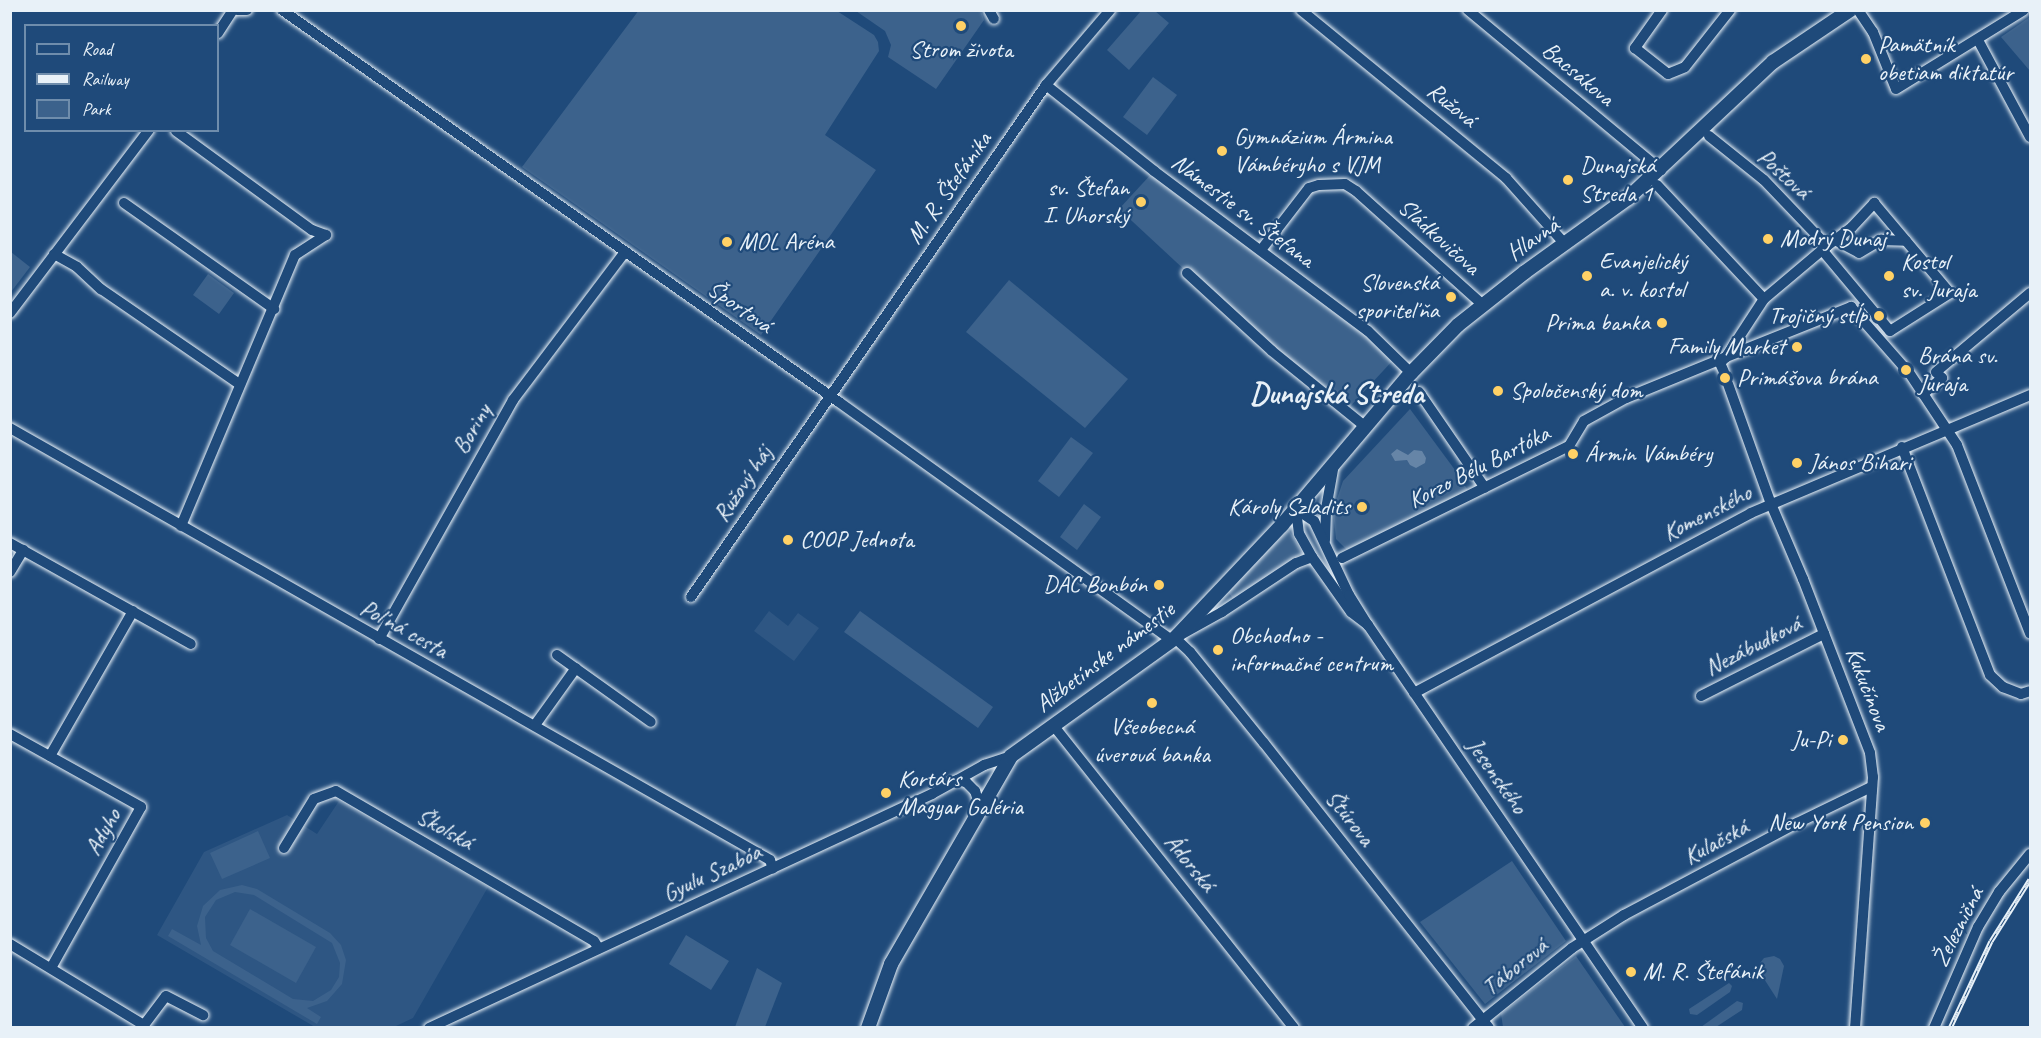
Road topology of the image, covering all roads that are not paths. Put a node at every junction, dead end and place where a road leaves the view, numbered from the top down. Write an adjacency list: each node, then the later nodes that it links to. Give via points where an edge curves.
1 (235, 10): 2 (street); 12 (street)
2 (247, 10)
3 (1110, 10): 14 (street, M. R. Štefánika)
4 (1301, 10): 23 (street, Ružová, via 1506,178)
5 (1468, 10): 19 (street, Bacsákova)
6 (1662, 10): 7 (street, via 1635,48 1668,74 1685,68)
7 (1730, 10)
8 (1850, 10): 19 (main road, Hlavná, via 1773,62)
9 (1858, 10): 13 (street, via 1873,32 1896,89)
10 (2024, 10): 13 (street)
11 (284, 11): 26 (street, Športová)
12 (219, 32)
13 (1978, 40): 18 (street)
14 (1046, 85): 25 (street, Námestie sv. Štefana); 41 (street, M. R. Štefánika)
15 (147, 132): 27 (street)
16 (177, 132): 32 (street, via 312,230 326,235 295,255)
17 (1708, 136): 24 (street, Poštová, via 1764,180)
18 (2031, 137)
19 (1660, 170): 23 (main road, Hlavná)
20 (1657, 185): 30 (street)
21 (124, 203): 32 (street)
22 (1906, 241): 24 (street, via 1881,240 1859,253); 24 (street, via 1874,203); 24 (street, Poštová, via 1950,293 1890,331)
23 (1565, 244): 31 (main road, Hlavná)
24 (1828, 245): 30 (street)
25 (1261, 250): 31 (street, Sládkovičova, via 1309,188 1345,184); 36 (street, Námestie sv. Štefana, via 1368,331)
26 (624, 253): 41 (street, Športová); 63 (street, Boriny, via 513,400)
27 (54, 255): 33 (street); 37 (street, via 77,267)
28 (1187, 273): 43 (street, via 1272,351)
29 (2031, 293): 40 (street, via 1936,372 1942,378)
30 (1764, 299): 34 (street)
31 (1483, 305): 36 (main road, Hlavná)
32 (274, 309): 37 (street)
33 (10, 314)
34 (1726, 357): 35 (street, via 1720,363); 40 (street, Korzo Bélu Bartóka, via 1851,308); 48 (street, Korzo Bélu Bartóka, via 1626,398 1584,422 1569,446)
35 (1724, 372)
36 (1411, 373): 43 (main road, Hlavná)
37 (239, 384): 51 (street)
38 (1728, 384): 49 (street, Kukučínova)
39 (1419, 392): 48 (street)
40 (1923, 394): 45 (street)
41 (829, 395): 58 (street, Ružový háj); 64 (street, Športová)
42 (2031, 395): 45 (street, Komenského)
43 (1366, 427): 47 (main road, Hlavná)
44 (10, 428): 51 (street, Poľná cesta)
45 (1948, 429): 46 (street, Komenského); 61 (street)
46 (1902, 447): 49 (street, Komenského); 68 (street, via 1990,675 2003,687 2021,694)
47 (1334, 464): 50 (main road, Hlavná); 53 (street)
48 (1485, 488): 56 (street, Korzo Bélu Bartóka)
49 (1771, 504): 62 (street, Kukučínova); 69 (street, Komenského)
50 (1296, 509): 53 (street, Jesenského, via 1314,521); 55 (street, via 1299,534); 64 (main road, Alžbetínske námestie)
51 (181, 526): 63 (street, Poľná cesta)
52 (10, 543): 54 (street)
53 (1325, 544): 60 (street, Jesenského)
54 (23, 550): 57 (street); 59 (street)
55 (1312, 557): 60 (street, via 1351,612); 64 (street)
56 (1342, 558)
57 (10, 572)
58 (691, 597)
59 (133, 611): 65 (street); 75 (street)
60 (1368, 625): 69 (street, Jesenského)
61 (2031, 633)
62 (1824, 634): 70 (street, Nezábudková); 78 (street, Kukučínova, via 1870,753)
63 (379, 639): 72 (street, Poľná cesta)
64 (1173, 639): 73 (main road, Alžbetínske námestie); 88 (street, Štúrova, via 1190,652 1264,743)
65 (190, 644)
66 (557, 655): 67 (street)
67 (576, 668): 71 (street); 72 (street)
68 (2031, 691)
69 (1414, 693): 83 (street, Jesenského)
70 (1701, 696)
71 (651, 722)
72 (535, 725): 82 (street, Poľná cesta, via 770,860)
73 (1053, 725): 76 (main road, Alžbetínske námestie); 91 (street, Ádorská)
74 (10, 734): 75 (street, Adyho)
75 (50, 756): 86 (street, Adyho, via 141,807)
76 (1011, 756): 77 (street, Gyulu Szabóa); 79 (main road)
77 (957, 780): 79 (street, via 975,791); 82 (street, Gyulu Szabóa)
78 (1871, 787): 83 (street, Kulačská, via 1786,828); 94 (street, Kukučínova)
79 (980, 806): 90 (main road, via 891,964)
80 (285, 848): 85 (street, Školská, via 314,799 336,791 594,941)
81 (2031, 854): 95 (street, Železničná, via 1999,892 1978,927)
82 (773, 869): 85 (street, Gyulu Szabóa)
83 (1584, 940): 88 (street, Táborová); 93 (street, Jesenského)
84 (10, 944): 86 (street)
85 (598, 949): 89 (street, Gyulu Szabóa)
86 (51, 968): 87 (street, via 144,1025 166,996)
87 (203, 1015)
88 (1486, 1024): 92 (street, Táborová)
89 (429, 1028)
90 (868, 1028)
91 (1294, 1028)
92 (1473, 1028)
93 (1643, 1028)
94 (1855, 1028)
95 (1934, 1028)

